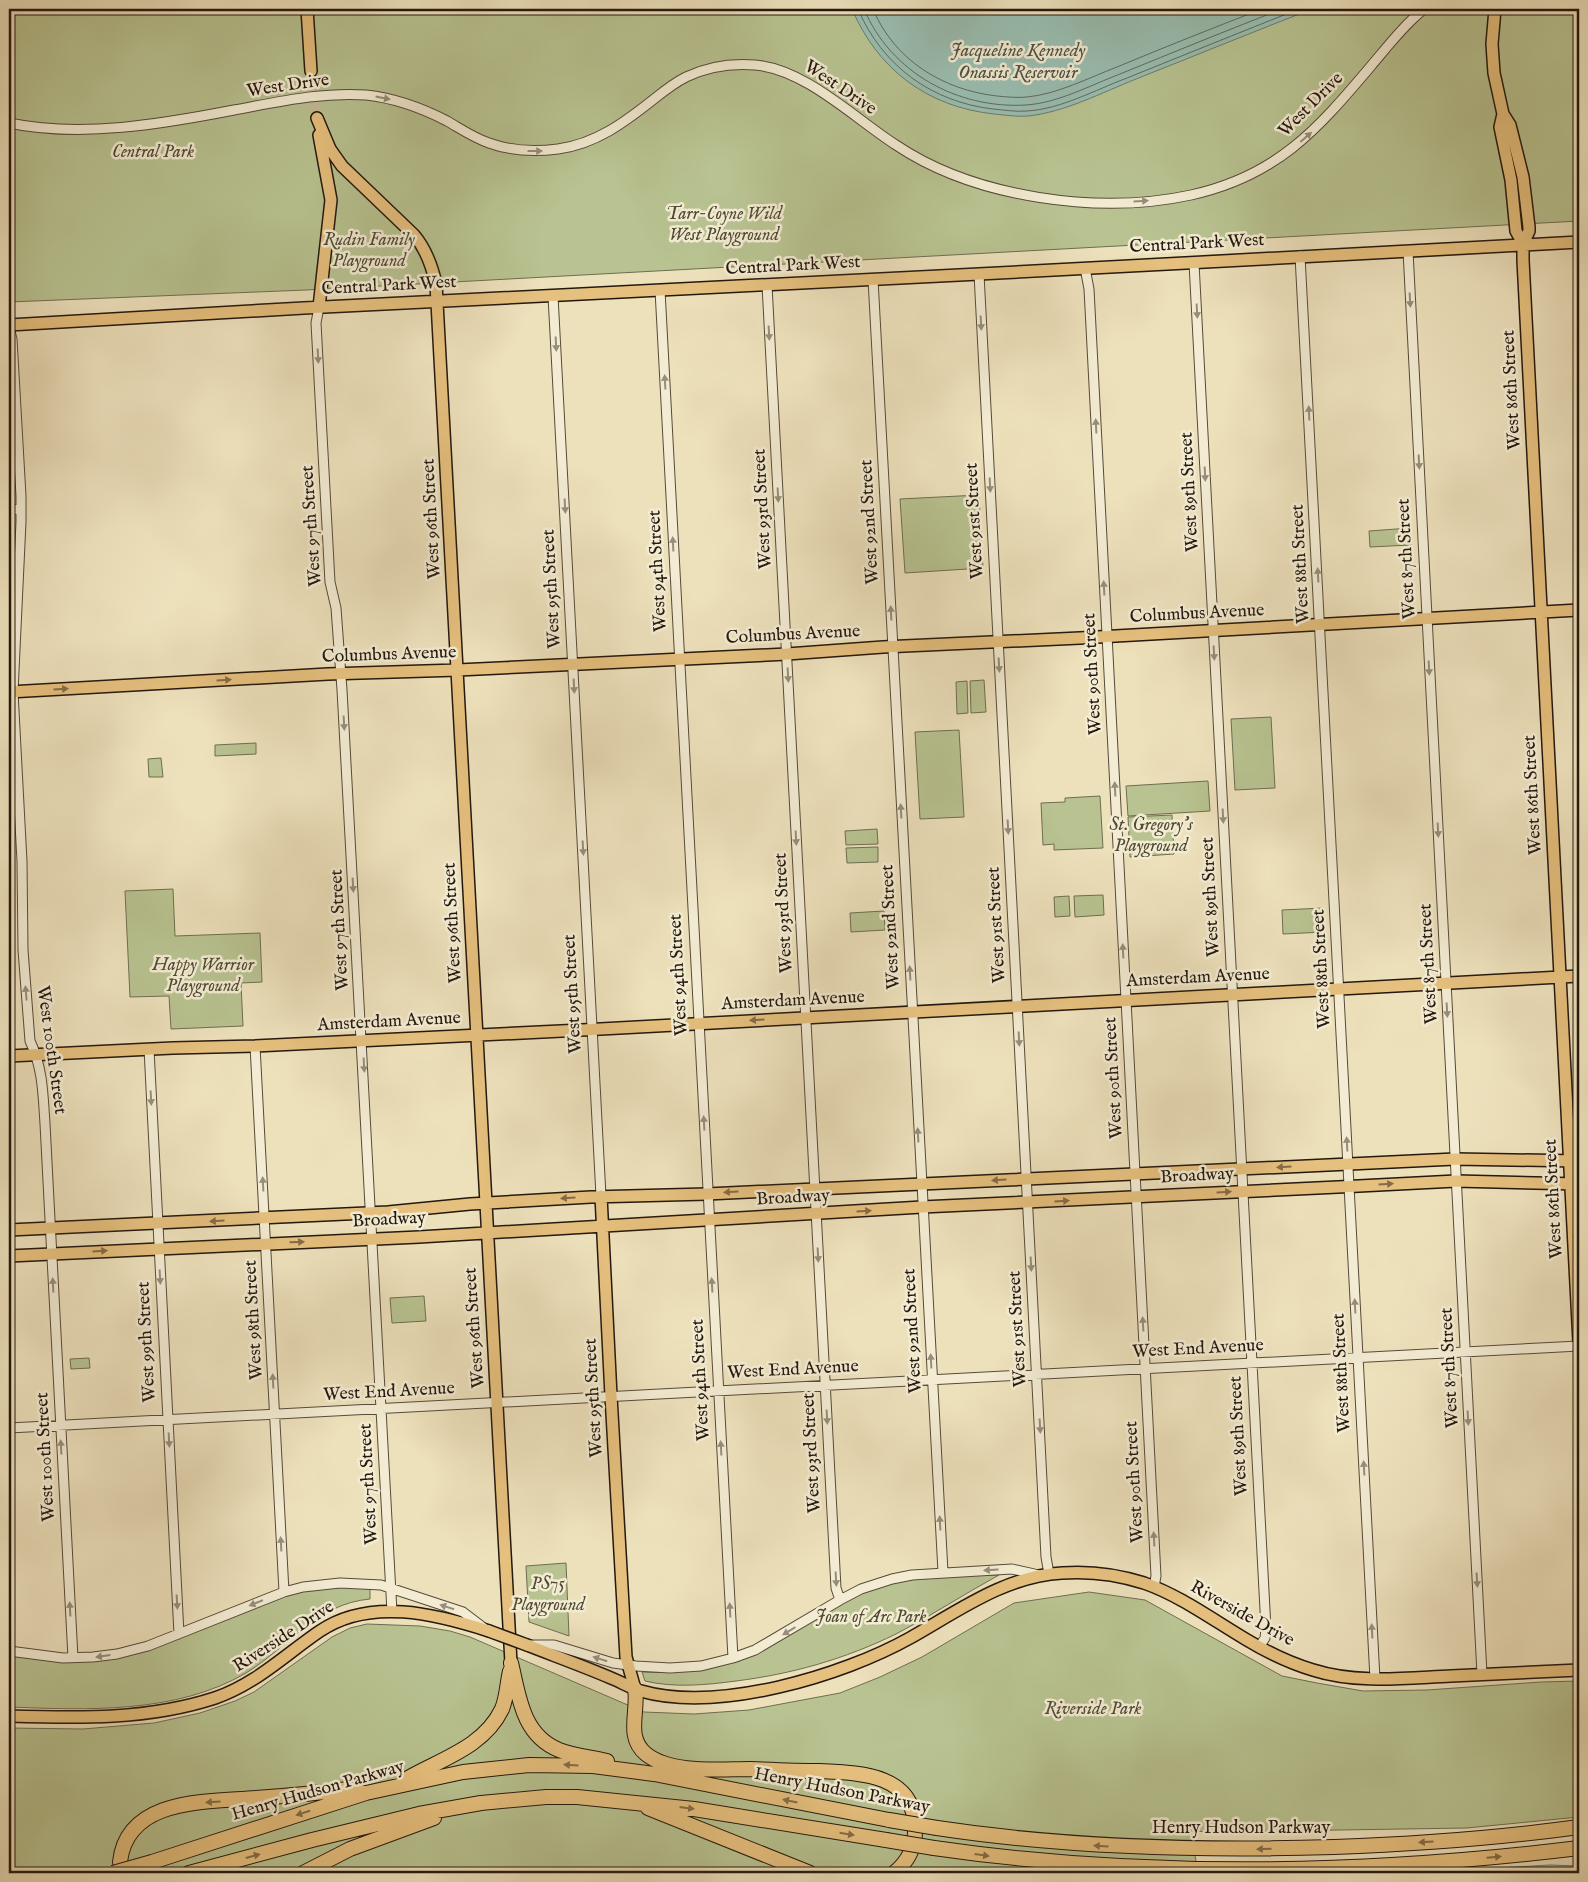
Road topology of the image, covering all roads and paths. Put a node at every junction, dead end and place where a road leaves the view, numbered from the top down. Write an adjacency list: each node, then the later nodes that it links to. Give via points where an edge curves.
1 (307, 9): 4 (main road)
2 (1424, 9): 5 (street, West Drive, one-way to 2, via 51,129 129,126 192,118 301,97 358,95 415,106 493,145 554,150 582,144 608,133 690,75 721,66 751,65 799,78 902,149 967,180 1032,196 1092,202 1145,200 1180,197 1220,187 1276,160 1320,125 1404,27)
3 (1495, 9): 7 (main road, West 86th Street, via 1492,44 1503,114 1500,127 1511,180 1516,231)
4 (311, 71)
5 (9, 123)
6 (1579, 242): 7 (main road, Central Park West)
7 (1523, 244): 8 (main road, Central Park West); 23 (main road, West 86th Street)
8 (1408, 251): 9 (main road, Central Park West); 24 (street, West 87th Street, one-way to 24)
9 (1300, 256): 10 (main road, Central Park West); 25 (street, West 88th Street, one-way to 9)
10 (1194, 263): 11 (main road, Central Park West); 26 (street, West 89th Street, one-way to 26)
11 (1085, 268): 12 (main road, Central Park West); 27 (street, West 90th Street, one-way to 11, via 1089,289)
12 (979, 274): 13 (main road, Central Park West); 28 (street, West 91st Street, one-way to 28)
13 (873, 280): 14 (main road, Central Park West); 29 (street, West 92nd Street, one-way to 13)
14 (766, 285): 15 (main road, Central Park West); 30 (street, West 93rd Street, one-way to 30)
15 (660, 290): 16 (main road, Central Park West); 31 (street, West 94th Street, one-way to 15)
16 (553, 296): 17 (main road, Central Park West); 32 (street, West 95th Street, one-way to 32)
17 (438, 302): 18 (main road, Central Park West); 18 (main road, West 96th Street, via 433,271 422,245 338,160 327,143 317,114 331,200); 33 (main road, West 96th Street)
18 (318, 307): 19 (main road, Central Park West); 34 (street, West 97th Street, one-way to 34, via 316,323 330,582 336,608)
19 (9, 326): 20 (street, West 100th Street)
20 (21, 508): 21 (street); 35 (street, West 100th Street)
21 (9, 510)
22 (1579, 610): 23 (main road, Columbus Avenue)
23 (1541, 612): 24 (main road, Columbus Avenue); 37 (main road, West 86th Street)
24 (1427, 619): 25 (main road, Columbus Avenue); 38 (street, West 87th Street, one-way to 38)
25 (1320, 624): 26 (main road, Columbus Avenue); 39 (street, West 88th Street)
26 (1213, 630): 27 (main road, Columbus Avenue); 40 (street, West 89th Street, one-way to 40)
27 (1107, 637): 28 (main road, Columbus Avenue); 41 (street, West 90th Street, one-way to 27)
28 (998, 642): 29 (main road, Columbus Avenue); 42 (street, West 91st Street, one-way to 42)
29 (892, 647): 30 (main road, Columbus Avenue); 43 (street, West 92nd Street, one-way to 29)
30 (787, 654): 31 (main road, Columbus Avenue); 44 (street, West 93rd Street, one-way to 44)
31 (679, 658): 32 (main road, Columbus Avenue); 45 (street, West 94th Street)
32 (573, 664): 33 (main road, Columbus Avenue); 46 (street, West 95th Street, one-way to 46)
33 (458, 670): 34 (main road, Columbus Avenue); 47 (main road, West 96th Street)
34 (341, 674): 35 (main road, Columbus Avenue, one-way to 34); 48 (street, West 97th Street, one-way to 48)
35 (11, 692): 51 (street, West 100th Street, one-way to 35, via 30,1041 23,950 22,861)
36 (1579, 976): 37 (main road, Amsterdam Avenue)
37 (1561, 977): 38 (main road, Amsterdam Avenue); 54 (main road, West 86th Street)
38 (1446, 983): 39 (main road, Amsterdam Avenue); 53 (street, West 87th Street, one-way to 53)
39 (1340, 988): 40 (main road, Amsterdam Avenue); 55 (street, West 88th Street, one-way to 39)
40 (1233, 994): 41 (main road, Amsterdam Avenue); 56 (street, West 89th Street)
41 (1126, 1000): 42 (main road, Amsterdam Avenue); 57 (street, West 90th Street)
42 (1017, 1005): 43 (main road, Amsterdam Avenue); 58 (street, West 91st Street, one-way to 58)
43 (912, 1012): 44 (main road, Amsterdam Avenue); 60 (street, West 92nd Street, one-way to 43)
44 (806, 1017): 45 (main road, Amsterdam Avenue, one-way to 45); 63 (street, West 93rd Street)
45 (698, 1024): 46 (main road, Amsterdam Avenue); 65 (street, West 94th Street, one-way to 45)
46 (592, 1029): 47 (main road, Amsterdam Avenue); 66 (street, West 95th Street)
47 (477, 1035): 48 (main road, Amsterdam Avenue); 69 (main road, West 96th Street)
48 (362, 1040): 49 (main road, Amsterdam Avenue); 71 (street, West 97th Street, one-way to 71)
49 (255, 1046): 50 (main road, Amsterdam Avenue); 73 (street, West 98th Street, one-way to 49)
50 (149, 1049): 51 (main road, Amsterdam Avenue); 75 (street, West 99th Street, one-way to 75)
51 (37, 1055): 52 (main road, Amsterdam Avenue); 77 (street, West 100th Street, via 42,1074)
52 (9, 1056)
53 (1455, 1159): 54 (main road, Broadway); 55 (main road, Broadway); 59 (street, West 87th Street)
54 (1575, 1161): 61 (main road, West 86th Street)
55 (1348, 1164): 56 (main road, Broadway, one-way to 56); 62 (street, West 88th Street)
56 (1242, 1169): 57 (main road, Broadway); 64 (street, West 89th Street)
57 (1136, 1174): 58 (main road, Broadway); 67 (street, West 90th Street)
58 (1026, 1179): 60 (main road, Broadway, one-way to 60); 68 (street, West 91st Street)
59 (1456, 1181): 61 (main road, Broadway); 62 (main road, Broadway, one-way to 59); 86 (street, West 87th Street)
60 (921, 1184): 63 (main road, Broadway); 70 (street, West 92nd Street)
61 (1575, 1184): 85 (main road, West 86th Street)
62 (1349, 1186): 64 (main road, Broadway); 87 (street, West 88th Street, one-way to 62)
63 (814, 1188): 65 (main road, Broadway, one-way to 65); 72 (street, West 93rd Street)
64 (1243, 1191): 67 (main road, Broadway, one-way to 64); 88 (street, West 89th Street)
65 (708, 1194): 66 (main road, Broadway); 74 (street, West 94th Street)
66 (601, 1196): 69 (main road, Broadway, one-way to 69); 76 (main road, West 95th Street)
67 (1137, 1197): 68 (main road, Broadway, one-way to 67); 89 (street, West 90th Street, one-way to 67)
68 (1028, 1202): 70 (main road, Broadway); 90 (street, West 91st Street, one-way to 90)
69 (485, 1203): 71 (main road, Broadway); 79 (main road, West 96th Street)
70 (922, 1207): 72 (main road, Broadway, one-way to 70); 91 (street, West 92nd Street, one-way to 70)
71 (371, 1213): 73 (main road, Broadway); 80 (street, West 97th Street)
72 (816, 1214): 74 (main road, Broadway); 92 (street, West 93rd Street, one-way to 92)
73 (265, 1218): 75 (main road, Broadway, one-way to 75); 81 (street, West 98th Street)
74 (709, 1220): 76 (main road, Broadway); 93 (street, West 94th Street, one-way to 74)
75 (157, 1224): 77 (main road, Broadway); 82 (street, West 99th Street)
76 (603, 1227): 79 (main road, Broadway); 94 (main road, West 95th Street)
77 (50, 1228): 78 (main road, Broadway); 83 (street, West 100th Street)
78 (9, 1230)
79 (486, 1233): 80 (main road, Broadway); 95 (main road, West 96th Street)
80 (372, 1239): 81 (main road, Broadway, one-way to 80); 96 (street, West 97th Street)
81 (266, 1243): 82 (main road, Broadway); 97 (street, West 98th Street, one-way to 81)
82 (158, 1248): 83 (main road, Broadway, one-way to 82); 98 (street, West 99th Street, one-way to 98)
83 (52, 1254): 84 (main road, Broadway); 99 (street, West 100th Street, one-way to 83)
84 (9, 1256)
85 (1579, 1344): 86 (street, West End Avenue)
86 (1465, 1352): 87 (street, West End Avenue); 118 (street, West 87th Street, one-way to 118)
87 (1358, 1357): 88 (street, West End Avenue); 119 (street, West 88th Street, one-way to 87)
88 (1251, 1363): 89 (street, West End Avenue); 111 (street, West 89th Street, via 1266,1628)
89 (1146, 1368): 90 (street, West End Avenue); 103 (street, West 90th Street, one-way to 89)
90 (1037, 1374): 91 (street, West End Avenue); 102 (street, West 91st Street, one-way to 102, via 1046,1557)
91 (932, 1380): 92 (street, West End Avenue); 101 (street, West 92nd Street, one-way to 91)
92 (825, 1385): 93 (street, West End Avenue); 106 (street, West 93rd Street, one-way to 106, via 836,1588)
93 (718, 1391): 94 (street, West End Avenue); 114 (street, West 94th Street, one-way to 93)
94 (611, 1396): 95 (street, West End Avenue); 116 (main road, West 95th Street)
95 (497, 1402): 96 (street, West End Avenue); 115 (main road, West 96th Street)
96 (381, 1408): 97 (street, West End Avenue); 104 (street, West 97th Street)
97 (275, 1414): 98 (street, West End Avenue); 105 (street, West 98th Street, one-way to 97)
98 (168, 1419): 99 (street, West End Avenue); 109 (street, West 99th Street, one-way to 109)
99 (60, 1425): 100 (street, West End Avenue); 113 (street, West 100th Street, one-way to 99)
100 (9, 1428)
101 (942, 1572): 102 (street, Riverside Drive, one-way to 101, via 1012,1568); 106 (street, Riverside Drive, via 892,1579)
102 (1044, 1574): 103 (main road, Riverside Drive, via 1103,1574); 120 (main road, Riverside Drive, via 1009,1583 880,1653 808,1680 755,1692 713,1696 676,1696)
103 (1154, 1587): 111 (main road, Riverside Drive)
104 (391, 1588): 105 (street, Riverside Drive, via 340,1583); 107 (street, West 97th Street); 108 (street, Riverside Drive, one-way to 104, via 463,1612)
105 (284, 1592): 109 (street, Riverside Drive, one-way to 109)
106 (840, 1600): 114 (street, Riverside Drive, one-way to 114, via 775,1640)
107 (392, 1612): 108 (main road, Riverside Drive, via 450,1619); 121 (main road, Riverside Drive, via 362,1613 339,1620 250,1682 192,1705 128,1716)
108 (488, 1631): 110 (main road, Riverside Drive, bridge)
109 (179, 1634): 113 (street, Riverside Drive, one-way to 113, via 117,1654)
110 (528, 1645): 116 (street, Riverside Drive, one-way to 110, via 554,1644); 120 (main road, Riverside Drive)
111 (1259, 1647): 119 (main road, Riverside Drive, via 1286,1661 1335,1676)
112 (9, 1651): 113 (street, Riverside Drive)
113 (73, 1658)
114 (733, 1658): 116 (street, Riverside Drive, via 679,1668)
115 (511, 1663): 122 (highway, via 525,1718 545,1742 567,1752); 123 (highway, via 505,1700 486,1732 461,1750)
116 (628, 1665): 120 (main road, West 95th Street)
117 (1579, 1670): 118 (main road, Riverside Drive)
118 (1482, 1674): 119 (main road, Riverside Drive)
119 (1375, 1679)
120 (634, 1689): 133 (highway, via 636,1739 645,1752 663,1763 702,1769 846,1773 871,1776 894,1786 910,1803 915,1831 910,1853)
121 (9, 1716)
122 (654, 1774): 123 (highway, Henry Hudson Parkway, one-way to 123, via 585,1766 529,1765 481,1769); 127 (highway, Henry Hudson Parkway, one-way to 122, bridge, via 1408,1843 1298,1848 1228,1850 1080,1845 999,1837 889,1820)
123 (393, 1787): 124 (highway, Henry Hudson Parkway)
124 (366, 1793): 129 (highway, Henry Hudson Parkway, one-way to 129, bridge, via 152,1862); 129 (highway, one-way to 129, via 348,1789 172,1807 136,1827 126,1840)
125 (638, 1804): 126 (highway, via 546,1797); 128 (highway, one-way to 128, bridge, via 694,1809 934,1848 1062,1863 1192,1869 1288,1869 1385,1865); 132 (highway)
126 (457, 1807): 130 (highway, one-way to 126, via 312,1840); 131 (highway, via 350,1849)
127 (1579, 1828)
128 (1579, 1848)
129 (117, 1867)
130 (189, 1873)
131 (303, 1873)
132 (810, 1873)
133 (894, 1873)

